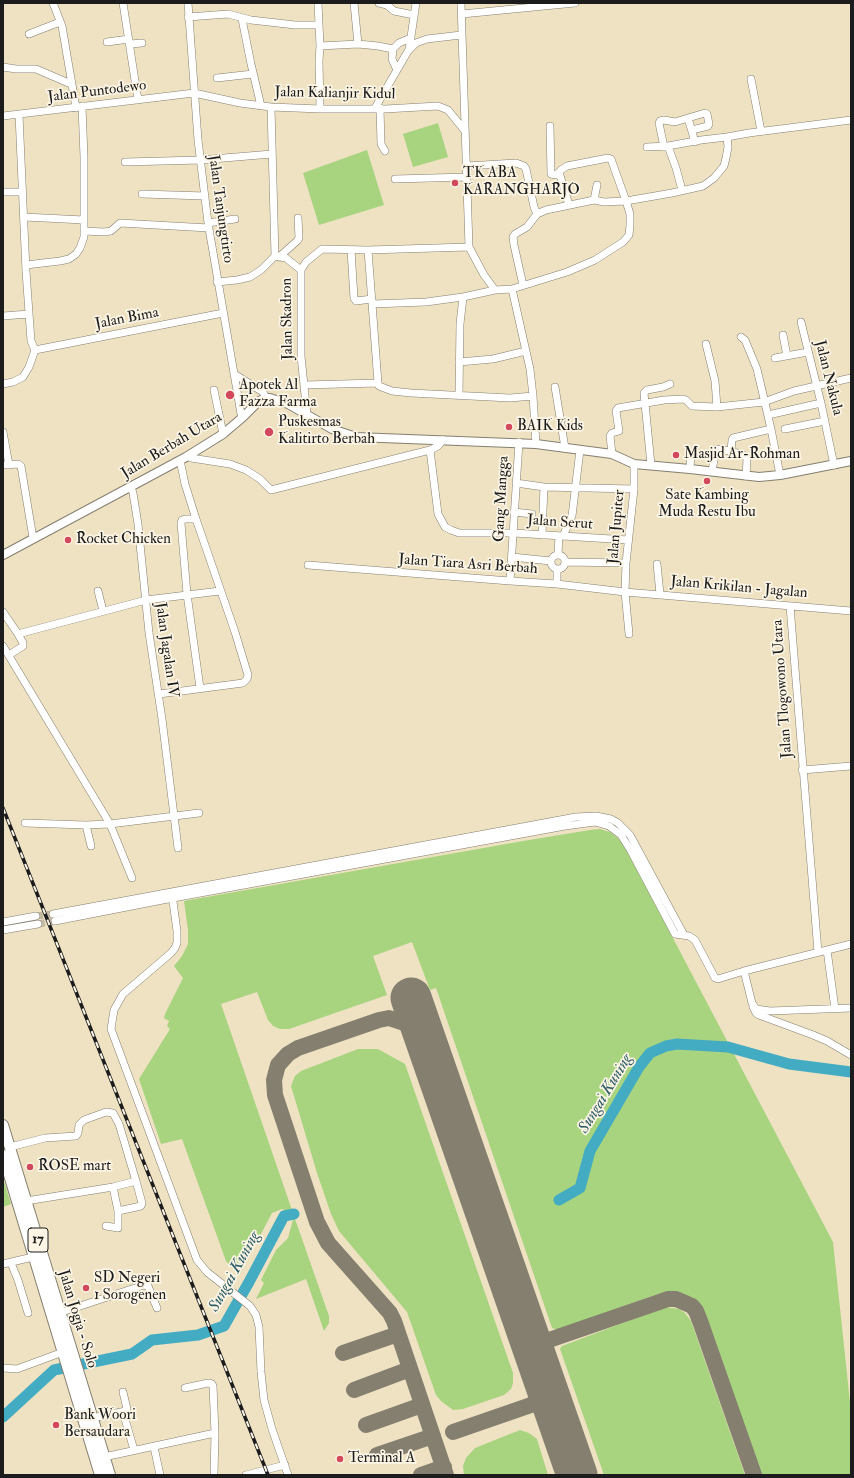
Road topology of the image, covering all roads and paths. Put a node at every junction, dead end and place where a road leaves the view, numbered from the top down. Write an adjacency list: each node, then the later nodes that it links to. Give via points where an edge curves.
1 (53, 3): 14 (street)
2 (123, 3): 19 (street)
3 (188, 3): 12 (street, Jalan Tanjungtirto)
4 (318, 3): 15 (street)
5 (354, 3): 22 (street)
6 (379, 3): 11 (street, via 394,11)
7 (416, 3): 11 (street)
8 (461, 3): 10 (street)
9 (575, 3): 10 (street)
10 (462, 14): 17 (street)
11 (414, 15): 18 (street)
12 (188, 17): 13 (street, via 228,14); 32 (street, Jalan Tanjungtirto)
13 (242, 19): 15 (street); 28 (street)
14 (60, 22): 16 (street); 31 (street)
15 (319, 25): 23 (street)
16 (29, 34)
17 (461, 35): 25 (street, via 426,39 416,43); 45 (street)
18 (411, 38): 24 (street); 25 (street)
19 (129, 41): 20 (street); 21 (street); 33 (street)
20 (107, 42)
21 (142, 43)
22 (358, 44): 23 (street); 24 (street)
23 (320, 46): 38 (street)
24 (393, 49): 27 (street, via 392,59)
25 (408, 51): 27 (street)
26 (3, 67): 31 (street, via 36,69)
27 (397, 70): 37 (street)
28 (253, 74): 29 (street); 34 (street)
29 (217, 78)
30 (751, 79): 46 (street)
31 (71, 84): 35 (street)
32 (194, 93): 33 (street, Jalan Puntodewo); 34 (street, Jalan Kalianjir Kidul); 53 (street, Jalan Tanjungtirto)
33 (138, 100): 35 (street, Jalan Puntodewo)
34 (261, 106): 36 (street, Jalan Kalianjir Kidul)
35 (79, 107): 39 (street, Jalan Puntodewo); 72 (street)
36 (271, 107): 38 (street, Jalan Kalianjir Kidul); 52 (street)
37 (377, 108): 38 (street, Jalan Kalianjir Kidul); 45 (street, Jalan Kalianjir Kidul, via 444,108); 51 (street, via 381,144)
38 (320, 110)
39 (19, 115): 40 (street, Jalan Puntodewo); 62 (street)
40 (3, 116)
41 (688, 118): 44 (street); 44 (street, via 707,114 708,126); 50 (street, via 675,122 660,121)
42 (851, 120): 46 (street)
43 (550, 126): 56 (street, via 551,174 556,175)
44 (692, 130): 48 (street)
45 (465, 131): 55 (street)
46 (761, 131): 47 (street)
47 (726, 137): 48 (street); 60 (street, via 728,147 721,171 703,186)
48 (695, 142): 50 (street)
49 (647, 147): 50 (street)
50 (666, 147): 60 (street, via 676,168)
51 (385, 152)
52 (272, 154): 53 (street); 78 (street)
53 (200, 160): 54 (street); 64 (street, Jalan Tanjungtirto)
54 (125, 162)
55 (467, 166): 57 (street); 68 (street, via 516,163 524,166)
56 (559, 172): 66 (street, via 567,166 610,158); 67 (street)
57 (467, 177): 58 (street); 75 (street)
58 (395, 179)
59 (597, 186): 65 (street)
60 (682, 190): 66 (street)
61 (3, 192): 62 (street)
62 (23, 192): 69 (street)
63 (142, 194): 64 (street)
64 (205, 196): 73 (street, Jalan Tanjungtirto)
65 (594, 200): 66 (street); 67 (street)
66 (626, 201): 82 (street, via 630,225 629,235 623,242 595,260 567,272)
67 (569, 205): 68 (street)
68 (537, 214): 82 (street, via 530,224 514,236)
69 (24, 217): 72 (street); 79 (street)
70 (298, 218): 78 (street, via 298,241)
71 (235, 219): 73 (street)
72 (84, 220): 74 (street)
73 (208, 226): 74 (street, via 120,222 111,230 104,232); 81 (street, Jalan Tanjungtirto)
74 (84, 231): 79 (street, via 76,254 60,261)
75 (469, 247): 77 (street); 84 (street)
76 (351, 250): 77 (street); 80 (street, via 322,249 306,262); 86 (street, via 354,298)
77 (368, 250): 86 (street)
78 (277, 257): 80 (street, via 286,258); 81 (street, via 250,277)
79 (26, 265): 88 (street)
80 (301, 270): 105 (street, Jalan Skadron, via 301,356)
81 (217, 282): 87 (street, Jalan Tanjungtirto)
82 (523, 285): 83 (street)
83 (512, 288): 84 (street); 95 (street)
84 (495, 290): 85 (street)
85 (463, 297): 86 (street, via 426,302); 99 (street)
86 (373, 301): 102 (street)
87 (223, 313): 94 (street, Jalan Bima); 100 (street, Jalan Tanjungtirto)
88 (30, 314): 89 (street); 94 (street, via 31,341)
89 (3, 316)
90 (801, 322): 96 (street, Jalan Nakula)
91 (782, 335): 97 (street)
92 (742, 337): 112 (street, via 757,369)
93 (706, 344): 115 (street, via 715,382)
94 (35, 350): 103 (street, via 23,377 18,381)
95 (526, 351): 99 (street, via 493,359); 110 (street)
96 (808, 352): 97 (street); 106 (street, Jalan Nakula)
97 (787, 356): 98 (street)
98 (774, 358)
99 (459, 362): 109 (street)
100 (234, 374): 111 (street, via 263,392); 118 (street, Jalan Tanjungtirto)
101 (851, 378): 106 (street)
102 (378, 383): 105 (street); 109 (street, via 382,388 392,391)
103 (3, 384)
104 (670, 384): 113 (street, via 645,391)
105 (304, 385): 116 (street, Jalan Skadron)
106 (816, 385): 112 (street); 114 (street, Jalan Nakula)
107 (555, 387): 127 (street)
108 (214, 390): 123 (street)
109 (459, 396): 110 (street)
110 (533, 396): 126 (street)
111 (266, 398): 116 (main road, via 288,404); 118 (main road, Jalan Berbah Utara, via 259,401)
112 (764, 402): 115 (street); 117 (street)
113 (646, 403): 115 (street, via 683,399 692,406); 132 (street, via 616,409 619,429 610,436); 138 (street)
114 (821, 404): 117 (street); 119 (street, Jalan Nakula)
115 (717, 407)
116 (307, 415): 124 (main road, via 336,431 356,437)
117 (768, 415): 121 (street)
118 (243, 417): 123 (main road, Jalan Berbah Utara)
119 (825, 421): 120 (street); 139 (street, Jalan Nakula)
120 (785, 428)
121 (771, 429): 130 (street, via 733,438); 142 (street)
122 (3, 432): 137 (street)
123 (223, 434): 133 (main road, Jalan Berbah Utara)
124 (443, 440): 125 (main road); 128 (street)
125 (519, 442): 126 (main road); 144 (street, Gang Mangga)
126 (536, 444): 127 (main road)
127 (565, 448): 129 (main road)
128 (430, 450): 133 (street, via 271,490 246,470 230,464); 152 (street, Jalan Serut, via 438,514 445,527 459,533)
129 (580, 450): 132 (main road); 147 (street)
130 (731, 451): 141 (street, via 716,449); 143 (street, via 746,457)
131 (691, 453): 140 (street)
132 (612, 454): 136 (main road)
133 (189, 456): 134 (main road, Jalan Berbah Utara)
134 (180, 460): 146 (main road, Jalan Berbah Utara); 151 (street)
135 (851, 461): 139 (main road)
136 (634, 464): 138 (main road); 148 (street, Jalan Jupiter)
137 (6, 465): 155 (street, via 21,466)
138 (652, 465): 140 (main road)
139 (834, 465): 142 (main road)
140 (690, 469): 141 (main road)
141 (712, 471): 143 (main road)
142 (780, 475): 143 (main road, via 759,478)
143 (746, 476)
144 (516, 483): 145 (street); 149 (street, Gang Mangga)
145 (544, 487): 147 (street); 153 (street)
146 (131, 488): 155 (main road, Jalan Berbah Utara); 173 (street, Jalan Jagalan IV, via 134,493)
147 (576, 488): 148 (street); 154 (street, via 572,516)
148 (634, 489): 156 (street, Jalan Jupiter)
149 (514, 512): 150 (street); 152 (street, Gang Mangga)
150 (532, 514)
151 (196, 519): 169 (street); 171 (street, via 185,519 181,523)
152 (514, 533): 153 (street, Jalan Serut); 159 (street, Gang Mangga)
153 (542, 535): 154 (street, Jalan Serut)
154 (561, 536): 156 (street, Jalan Serut); 157 (street)
155 (33, 538): 158 (main road, Jalan Berbah Utara)
156 (628, 540): 162 (street, Jalan Jupiter)
157 (558, 554): 160 (street); 161 (street)
158 (3, 555)
159 (512, 557): 160 (street); 166 (street, Gang Mangga)
160 (550, 560): 165 (street, via 552,566)
161 (565, 562): 162 (street); 165 (street, via 562,568)
162 (626, 563): 170 (street, Jalan Jupiter)
163 (657, 564): 172 (street)
164 (308, 565): 166 (street, Jalan Tiara Asri Berbah)
165 (557, 569): 167 (street)
166 (510, 582): 167 (street, Jalan Tiara Asri Berbah)
167 (557, 584): 170 (street, Jalan Tiara Asri Berbah)
168 (98, 591): 175 (street)
169 (220, 591): 171 (street); 182 (street, via 248,675 243,683)
170 (625, 592): 172 (street, Jalan Krikilan - Jagalan); 179 (street, Jalan Jupiter)
171 (187, 594): 173 (street); 182 (street)
172 (660, 594): 174 (street, Jalan Krikilan - Jagalan)
173 (146, 600): 175 (street); 183 (street, Jalan Jagalan IV)
174 (790, 606): 176 (street, Jalan Krikilan - Jagalan); 185 (street, Jalan Tlogowono Utara)
175 (103, 611): 178 (street)
176 (851, 611)
177 (3, 612): 178 (street)
178 (18, 634): 181 (street, via 23,646)
179 (629, 634)
180 (3, 646): 181 (street)
181 (9, 655): 189 (street)
182 (200, 688): 183 (street)
183 (159, 694): 187 (street, Jalan Jagalan IV)
184 (851, 766): 185 (street)
185 (802, 770): 206 (street, Jalan Tlogowono Utara)
186 (200, 813): 187 (street)
187 (175, 816): 189 (street); 192 (street, Jalan Jagalan IV)
188 (25, 823): 190 (street)
189 (110, 824): 190 (street); 195 (street)
190 (86, 825): 191 (street)
191 (91, 846)
192 (178, 848)
193 (318, 864): 194 (street); 196 (street); 203 (street, via 576,817 603,817 618,823 630,835)
194 (316, 872): 196 (street); 203 (street, via 566,826 603,823 616,830 625,841 675,934)
195 (132, 878)
196 (172, 895): 197 (street); 199 (street); 235 (street, via 177,931 175,948 123,994 114,1010 112,1029 197,1260 207,1272 250,1306 258,1321 264,1395)
197 (53, 914)
198 (36, 916): 200 (street)
199 (55, 921)
200 (3, 922)
201 (38, 924): 202 (street)
202 (3, 930)
203 (684, 935): 207 (street, via 695,940 715,978 720,979)
204 (851, 944): 205 (street)
205 (827, 950): 206 (street); 210 (street)
206 (818, 952): 207 (street)
207 (744, 971): 208 (street)
208 (753, 1006): 210 (street, via 766,1011); 211 (street, via 759,1015 827,1041)
209 (851, 1008): 210 (street)
210 (835, 1009)
211 (851, 1055)
212 (3, 1125): 213 (highway, Jalan Jogja - Solo / 17)
213 (5, 1157): 214 (street, via 46,1138 76,1136 79,1124 84,1120 106,1112 113,1113 119,1124); 216 (highway, Jalan Jogja - Solo / 17); 219 (highway, Jalan Jogja - Solo / 17)
214 (136, 1181): 215 (street); 217 (street, via 141,1206)
215 (113, 1187): 216 (street); 217 (street)
216 (26, 1201): 223 (highway, Jalan Jogja - Solo / 17)
217 (118, 1211): 218 (street, via 118,1228)
218 (106, 1226)
219 (34, 1256): 220 (street); 224 (highway, Jalan Jogja - Solo / 17)
220 (7, 1263): 222 (street, via 18,1280)
221 (157, 1308): 223 (street, via 148,1286 144,1285)
222 (28, 1313)
223 (59, 1313): 224 (highway, Jalan Jogja - Solo / 17)
224 (67, 1355): 225 (street, via 18,1369); 226 (highway, Jalan Jogja - Solo / 17)
225 (3, 1368)
226 (78, 1385): 230 (highway, Jalan Jogja - Solo / 17); 238 (highway, Jalan Jogja - Solo / 17)
227 (185, 1388): 231 (street, via 212,1384)
228 (123, 1392): 229 (street, via 127,1409)
229 (123, 1412): 230 (street); 233 (street)
230 (92, 1418): 234 (highway, Jalan Jogja - Solo / 17)
231 (215, 1433): 232 (street); 241 (street)
232 (154, 1447): 233 (street); 240 (street)
233 (134, 1450): 234 (street)
234 (104, 1457): 239 (highway, Jalan Jogja - Solo / 17)
235 (282, 1457): 236 (street); 237 (street)
236 (276, 1468): 237 (street); 242 (street); 243 (street)
237 (287, 1470)
238 (100, 1475)
239 (110, 1475)
240 (160, 1475)
241 (214, 1475)
242 (246, 1475)
243 (253, 1475)

